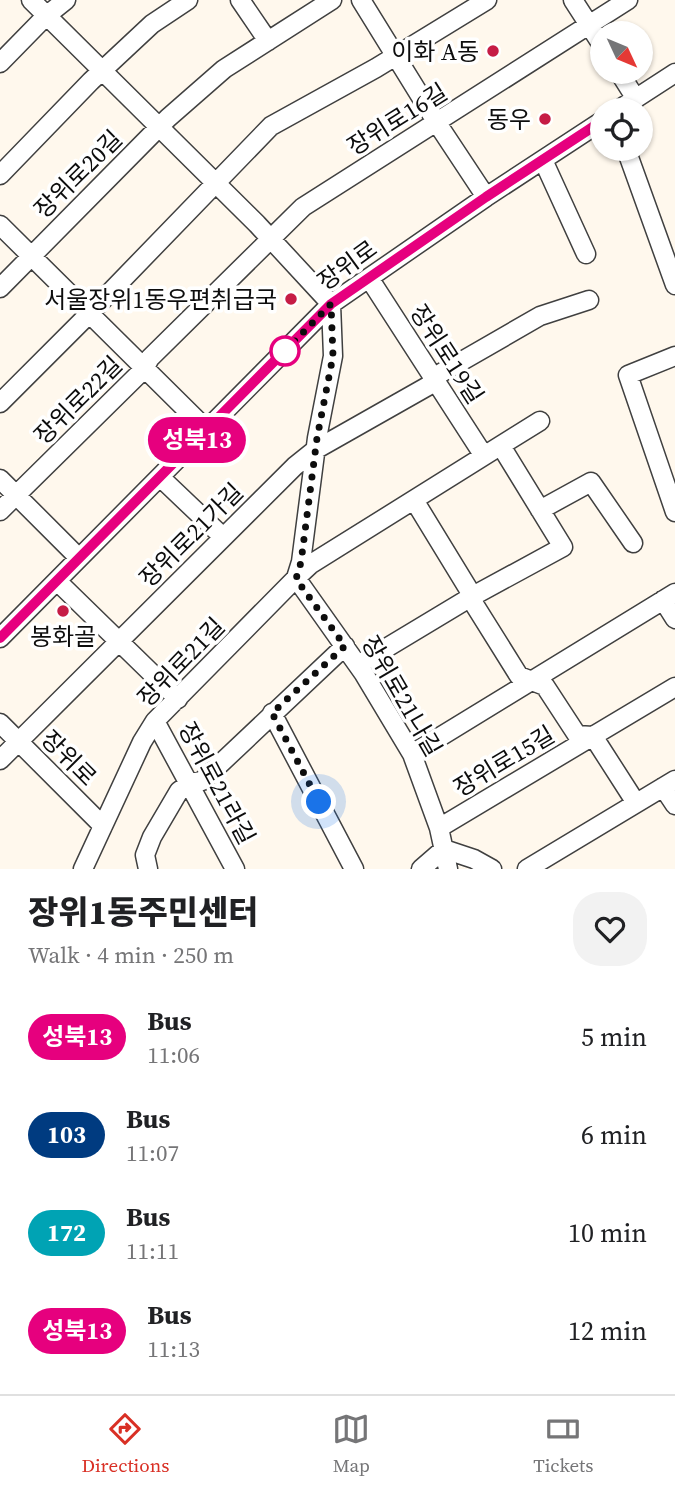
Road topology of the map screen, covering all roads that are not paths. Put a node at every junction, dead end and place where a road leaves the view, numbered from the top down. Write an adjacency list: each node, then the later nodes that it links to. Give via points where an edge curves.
1 (31, 0): 10 (street, 장위로20길)
2 (66, 0): 10 (street)
3 (188, 0): 16 (street, via 152,23)
4 (240, 0): 13 (street)
5 (332, 0): 13 (street)
6 (361, 0): 14 (street)
7 (487, 0): 14 (street)
8 (573, 0): 11 (street)
9 (628, 0): 11 (street)
10 (47, 16): 15 (street); 16 (street, 장위로20길)
11 (588, 24): 12 (street); 19 (street, 장위로16길)
12 (590, 27)
13 (268, 41): 20 (street, via 224,69)
14 (396, 56): 19 (street); 25 (street, via 271,126)
15 (0, 63)
16 (103, 71): 20 (street, 장위로20길); 24 (street)
17 (675, 73): 18 (street)
18 (638, 98)
19 (437, 123): 26 (street); 28 (street, 장위로16길, via 303,207)
20 (160, 127): 25 (street, 장위로20길); 30 (street, 장위로20길)
21 (590, 129): 22 (street, 장위로)
22 (543, 160): 26 (street, 장위로); 29 (street)
23 (630, 161): 32 (street)
24 (0, 175)
25 (217, 184): 28 (street, 장위로20길); 36 (street)
26 (486, 197): 31 (street, 장위로)
27 (0, 225): 30 (street, 장위로22길)
28 (270, 238): 35 (street, 장위로20길); 38 (street)
29 (586, 254)
30 (31, 256): 33 (street); 36 (street, 장위로22길)
31 (369, 278): 35 (street, 장위로); 39 (street, 장위로19길)
32 (675, 285)
33 (0, 288)
34 (589, 300): 39 (street, 장위로21가길, via 540,316)
35 (331, 304): 42 (street, 장위로); 44 (street, via 333,356)
36 (89, 314): 38 (street, 장위로22길); 40 (street)
37 (675, 356): 52 (street, via 628,374)
38 (144, 369): 42 (street, 장위로22길); 48 (street, 장위로22길)
39 (435, 380): 44 (street, 장위로21가길); 45 (street, 장위로19길)
40 (0, 403)
41 (540, 421): 43 (street, 장위로21길)
42 (207, 430): 46 (street, 장위로)
43 (500, 446): 45 (street, 장위로21길); 50 (street)
44 (315, 450): 53 (street, 장위로21가길); 56 (street)
45 (484, 456): 49 (street, 장위로21길)
46 (160, 477): 53 (street); 55 (street, 장위로)
47 (0, 479): 48 (street)
48 (16, 495): 51 (street, 장위로22길); 55 (street)
49 (414, 500): 56 (street, 장위로21길, via 311,564); 58 (street)
50 (540, 510): 54 (street, via 592,482); 58 (street, via 563,547)
51 (0, 511)
52 (675, 512)
53 (223, 537): 62 (street, 장위로21가길)
54 (633, 543)
55 (79, 558): 57 (street, 장위로)
56 (296, 579): 63 (street, 장위로21나길); 67 (street, 장위로21길)
57 (57, 581): 61 (street, 장위로); 62 (street)
58 (471, 597): 64 (street); 65 (street, via 519,676)
59 (669, 597): 60 (street); 65 (street)
60 (675, 619)
61 (0, 638)
62 (118, 641): 67 (street); 72 (street, 장위로21가길)
63 (345, 646): 64 (street, 장위로21나길); 68 (street)
64 (358, 665): 73 (street, 장위로21나길)
65 (530, 682): 71 (street, 장위로15길, via 545,686 577,735); 73 (street)
66 (675, 687): 71 (street, 장위로15길)
67 (178, 699): 69 (street, 장위로21길)
68 (272, 713): 75 (street, via 202,781); 85 (street)
69 (155, 721): 75 (street, 장위로21라길); 79 (street, 장위로21길)
70 (0, 723): 72 (street, 장위로)
71 (593, 736): 77 (street, 장위로15길); 80 (street, 장위로15길)
72 (18, 741): 74 (street, 장위로21가길); 79 (street, 장위로)
73 (412, 754): 80 (street, 장위로21나길)
74 (0, 760)
75 (190, 783): 83 (street, via 179,791 152,837 145,855); 84 (street, 장위로21라길)
76 (669, 784): 77 (street); 78 (street)
77 (636, 803): 89 (street)
78 (675, 805)
79 (103, 826): 82 (street, 장위로21길)
80 (439, 828): 81 (street, 장위로21나길)
81 (444, 849): 86 (street); 87 (street, 장위로21나길); 88 (street)
82 (83, 869)
83 (148, 869)
84 (235, 869)
85 (354, 869)
86 (421, 869)
87 (448, 869)
88 (492, 869)
89 (527, 869)

